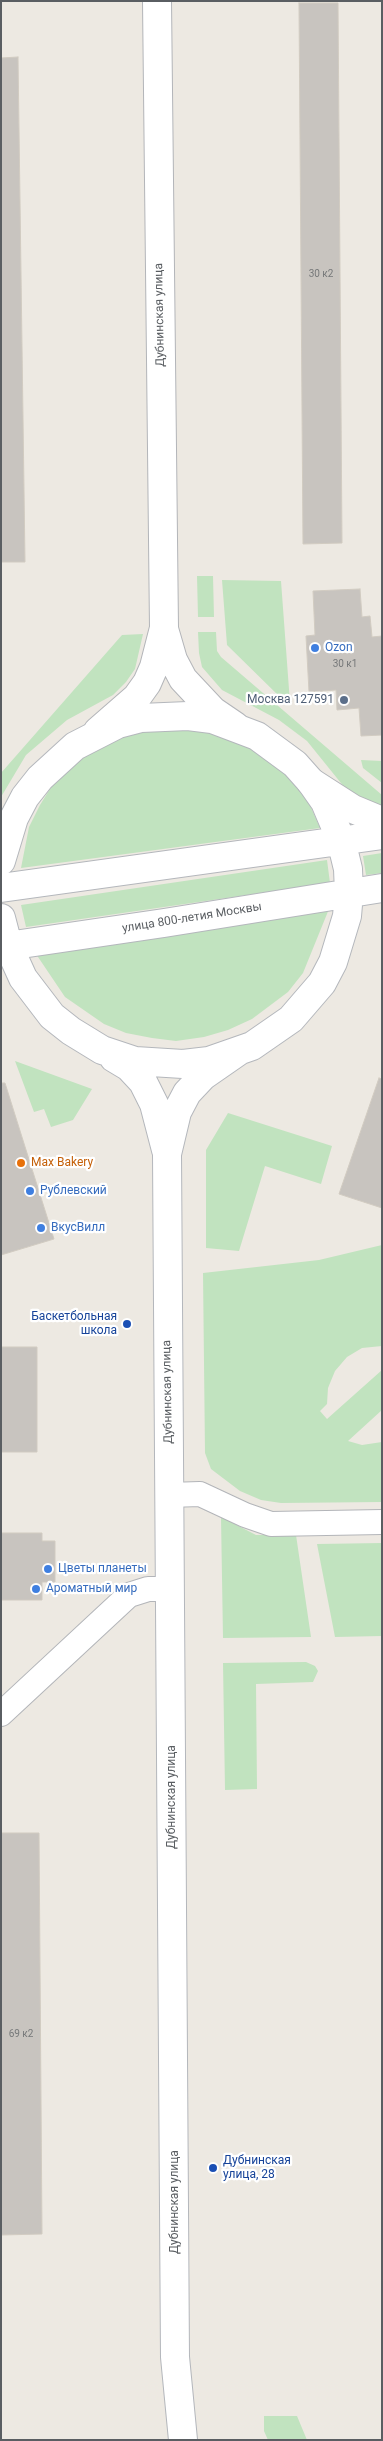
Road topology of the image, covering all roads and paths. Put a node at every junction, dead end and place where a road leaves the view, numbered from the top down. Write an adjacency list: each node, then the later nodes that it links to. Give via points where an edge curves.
1 (157, 1): 2 (main road, Дубнинская улица)
2 (164, 628): 3 (main road, Дубнинская улица, via 173,660 183,679 212,710); 4 (main road, Дубнинская улица, via 148,683)
3 (235, 726): 4 (main road, via 212,719 164,716 118,724); 5 (main road, via 277,749)
4 (96, 734): 9 (main road, via 75,746 40,778 14,818)
5 (311, 782): 6 (main road, via 353,809); 8 (main road, via 325,802)
6 (382, 821)
7 (382, 835): 8 (main road)
8 (341, 840): 10 (main road); 12 (main road, via 348,869)
9 (1, 861)
10 (1, 888)
11 (382, 888): 12 (main road, улица 800-летия Москвы)
12 (349, 893): 14 (main road, улица 800-летия Москвы); 16 (main road, via 342,940 322,983 291,1019 272,1034)
13 (1, 918): 14 (main road)
14 (4, 946): 15 (main road, via 52,1016)
15 (102, 1050): 16 (main road, via 135,1060 183,1064 209,1061); 17 (main road, Дубнинская улица, via 129,1067 143,1082 154,1104)
16 (239, 1051): 17 (main road, Дубнинская улица, via 203,1076 187,1093 177,1112)
17 (167, 1154): 18 (main road, Дубнинская улица)
18 (169, 1495): 19 (street, via 200,1494 271,1524); 20 (main road, Дубнинская улица)
19 (382, 1522)
20 (170, 1589): 21 (street, via 148,1589 129,1595); 22 (main road, Дубнинская улица, via 175,2357)
21 (1, 1714)
22 (183, 2440)

